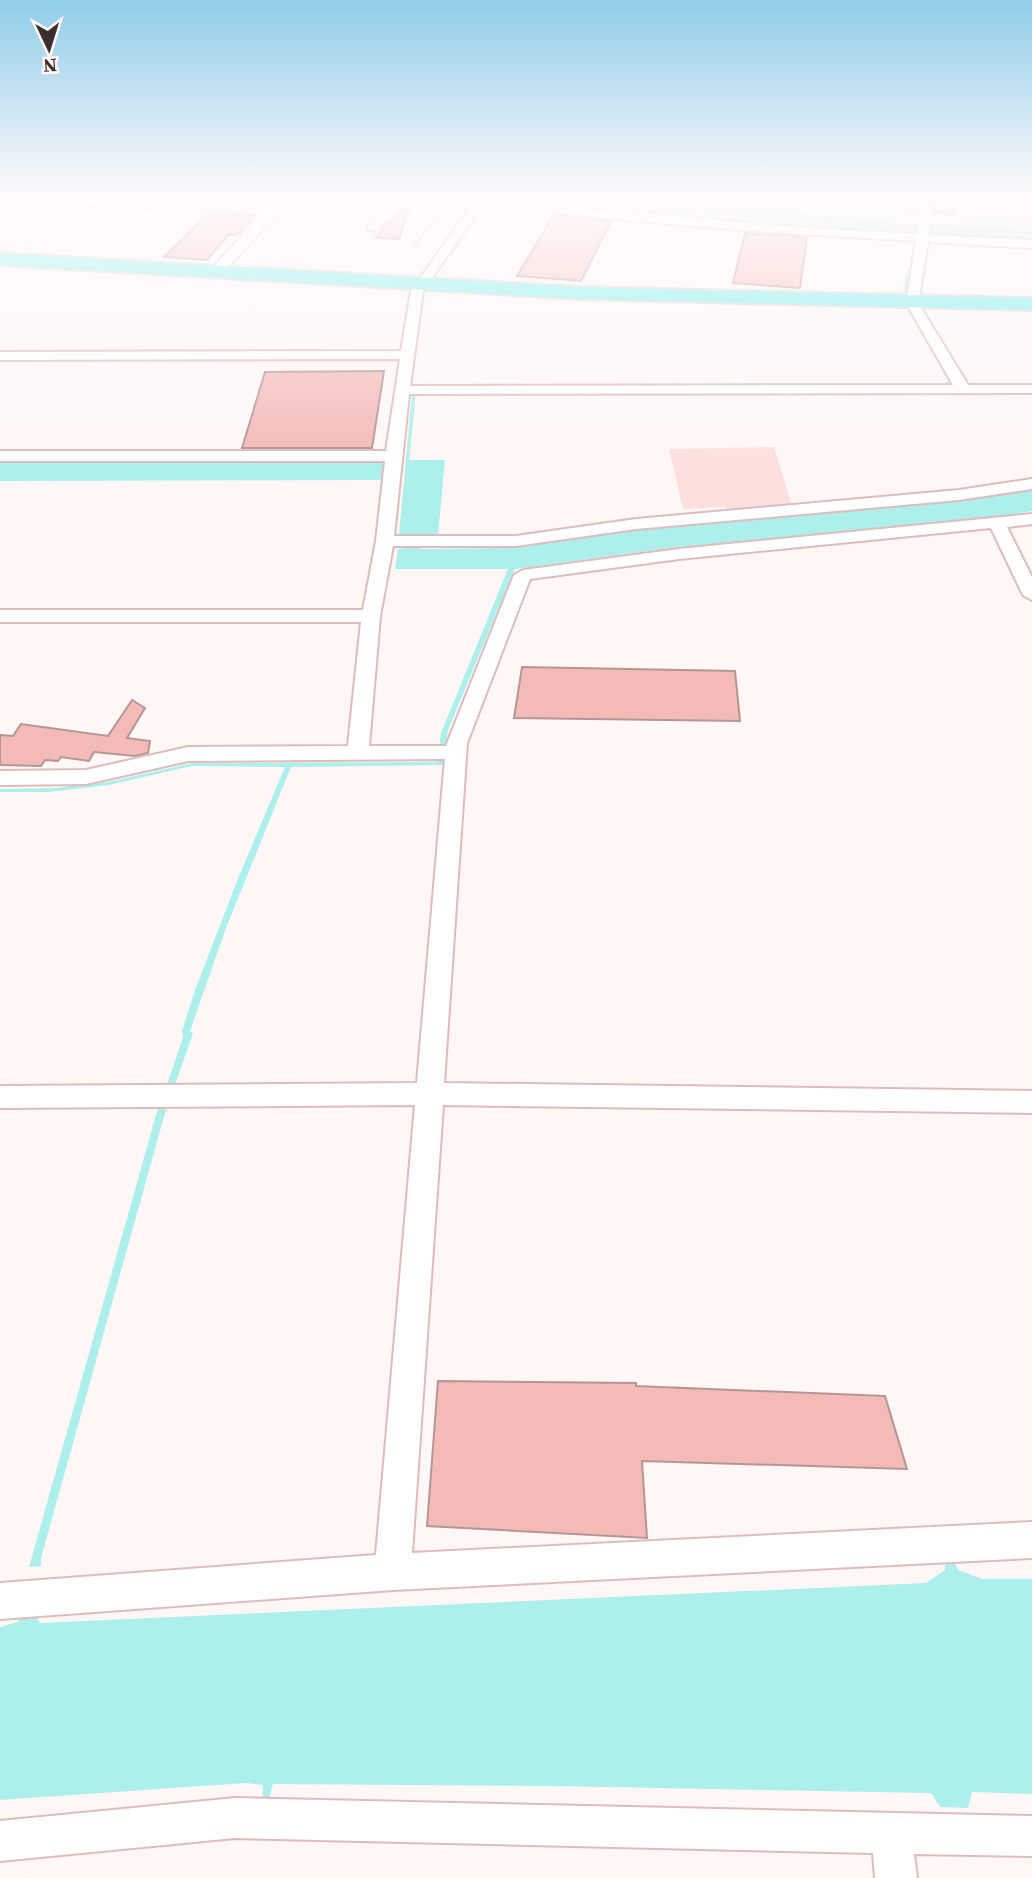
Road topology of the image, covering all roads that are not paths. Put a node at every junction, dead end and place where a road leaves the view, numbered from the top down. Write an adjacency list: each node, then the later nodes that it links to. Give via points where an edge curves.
1 (421, 285): 6 (street)
2 (451, 285): 4 (highway, via 637,295)
3 (914, 285): 4 (street)
4 (912, 300): 5 (highway); 8 (street)
5 (1032, 304)
6 (407, 355): 7 (street); 10 (street)
7 (0, 356)
8 (963, 389): 9 (street); 10 (street)
9 (1032, 389)
10 (404, 390): 12 (street)
11 (0, 456): 12 (street)
12 (393, 458): 16 (street)
13 (1032, 484): 16 (street, via 959,495 636,524 516,541)
14 (1032, 519): 15 (street)
15 (998, 524): 17 (street); 20 (street, via 679,554 523,576 458,734)
16 (385, 541): 19 (street)
17 (1032, 595)
18 (0, 616): 19 (street)
19 (371, 616): 21 (street)
20 (456, 752): 21 (street); 23 (street)
21 (358, 754): 22 (street, via 188,754 86,777)
22 (0, 778)
23 (432, 1094): 24 (street); 25 (street); 27 (street)
24 (0, 1097)
25 (1032, 1102)
26 (1032, 1540): 27 (street)
27 (393, 1572): 28 (street)
28 (0, 1601)
29 (891, 1834): 30 (street); 31 (street, via 235,1818); 32 (street)
30 (1032, 1836)
31 (0, 1841)
32 (895, 1878)

